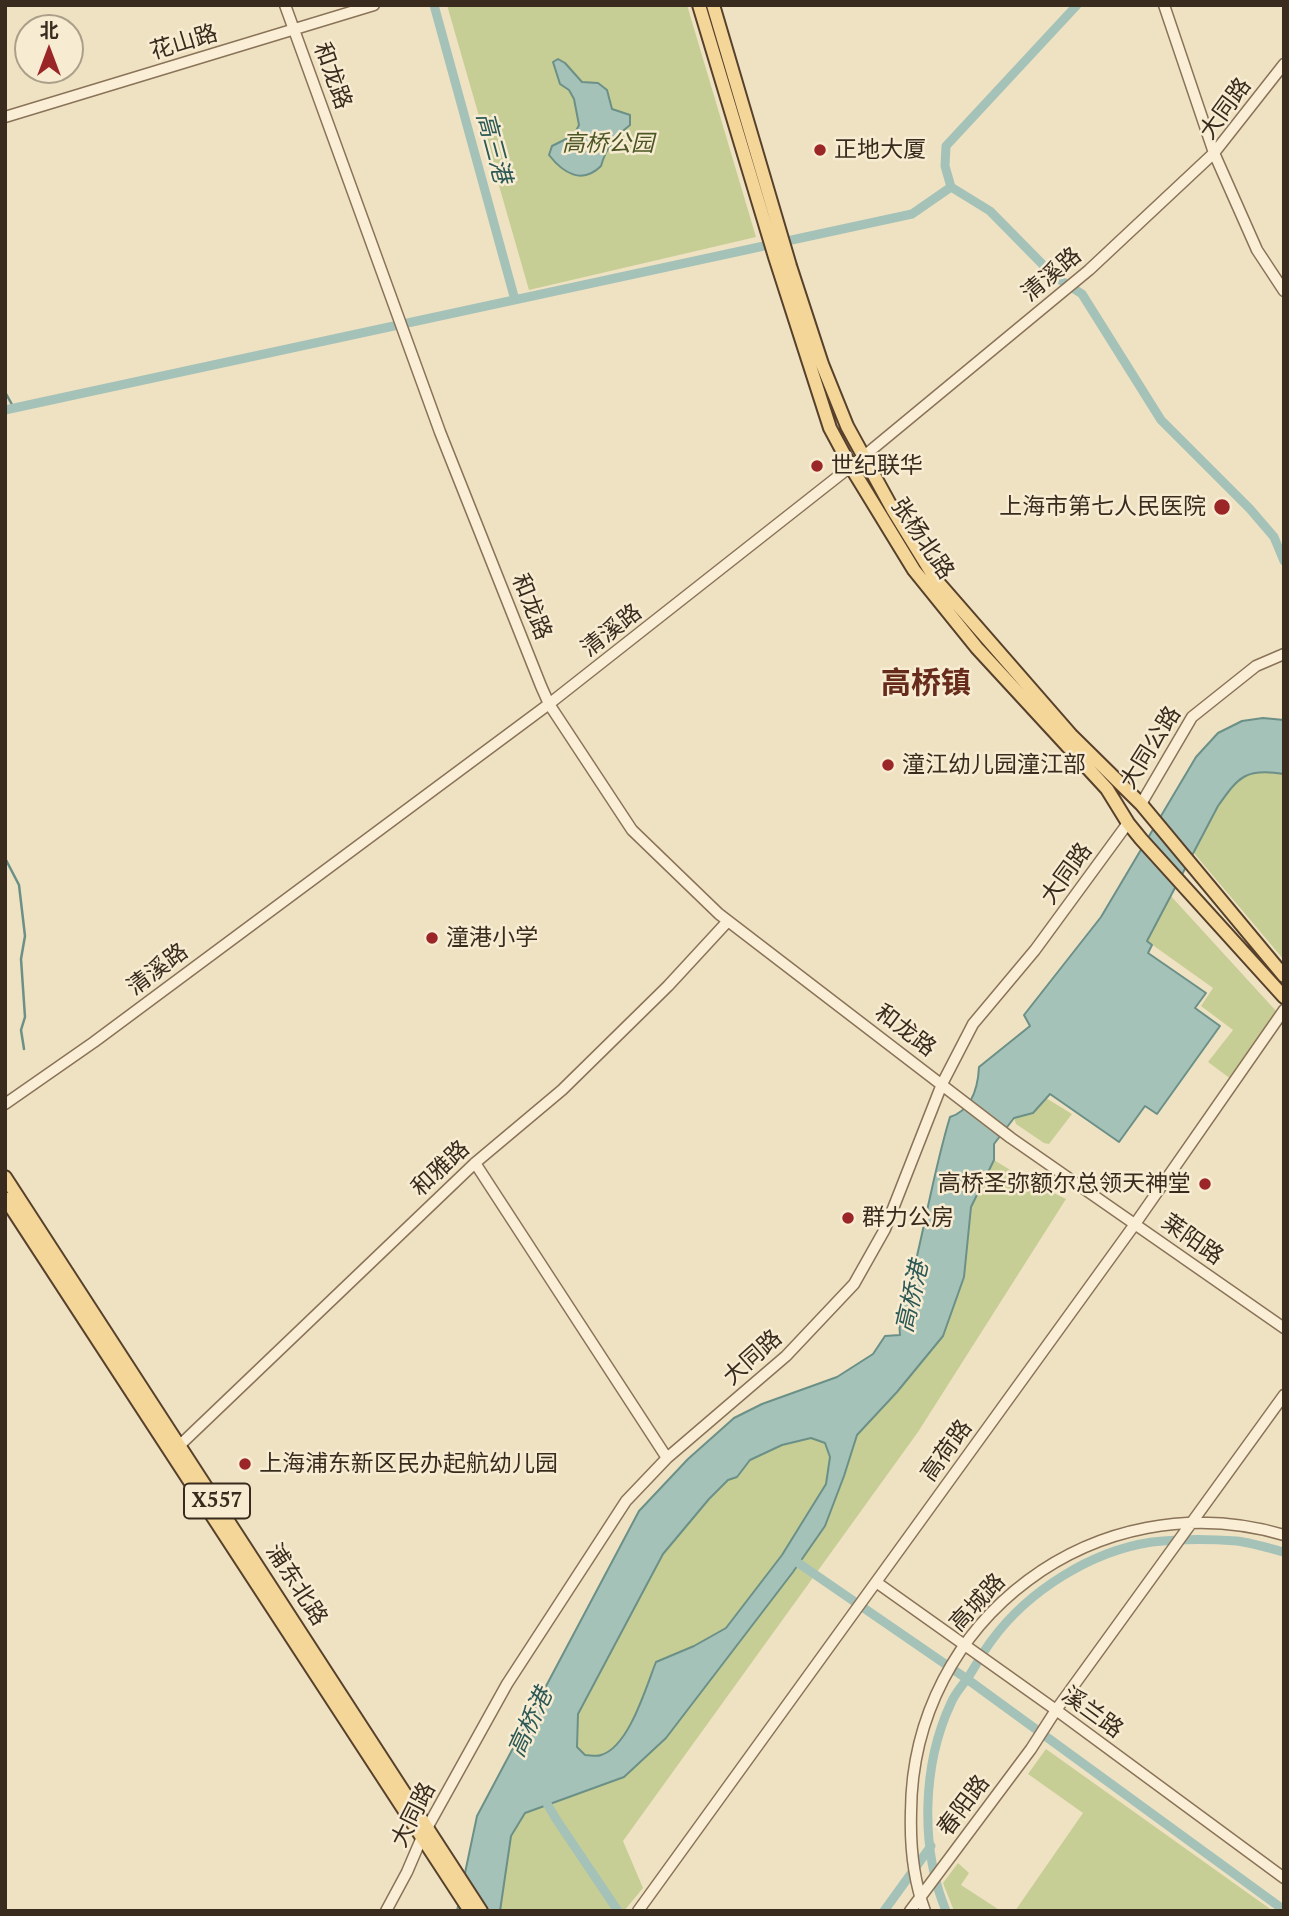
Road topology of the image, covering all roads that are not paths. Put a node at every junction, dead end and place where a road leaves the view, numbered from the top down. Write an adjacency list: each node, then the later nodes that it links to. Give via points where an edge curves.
1 (285, 5): 6 (street, 和龙路)
2 (374, 5): 6 (street, 花山路)
3 (699, 5): 10 (main road, 张杨北路)
4 (713, 5): 10 (main road, 张杨北路)
5 (1164, 5): 9 (street)
6 (295, 29): 8 (street, 花山路); 16 (street, 和龙路, via 440,432)
7 (1284, 64): 9 (street, 大同路)
8 (5, 117)
9 (1213, 153): 12 (street, 大同路, via 1257,250); 13 (street, 清溪路, via 1089,270)
10 (775, 235): 11 (main road, 张杨北路)
11 (779, 250): 13 (main road, 张杨北路, via 847,426); 14 (main road, 张杨北路, via 830,428)
12 (1284, 291)
13 (864, 456): 14 (street, 清溪路); 17 (main road, 张杨北路, via 936,580 1071,735)
14 (850, 467): 16 (street, 清溪路); 18 (main road, 张杨北路, via 914,570 977,648 1107,789)
15 (1284, 654): 17 (street, 大同公路, via 1256,666 1192,718)
16 (550, 704): 19 (street, 和龙路, via 632,830); 24 (street, 清溪路)
17 (1141, 804): 18 (main road, 大同公路); 20 (main road, 张杨北路)
18 (1128, 823): 21 (main road, 张杨北路); 23 (street, 大同路, via 1035,950 973,1024)
19 (728, 921): 23 (street, 和龙路); 25 (street, 和雅路, via 562,1090)
20 (1284, 976)
21 (1284, 997)
22 (1284, 1010): 28 (street, 高荷路)
23 (942, 1084): 28 (street, 莱阳路); 32 (street, 大同路, via 885,1230 854,1284 786,1356)
24 (5, 1104)
25 (475, 1163): 31 (street, 和雅路); 32 (street)
26 (5, 1177): 31 (main road, 浦东北路 / X557)
27 (5, 1198): 38 (main road, 浦东北路 / X557)
28 (1135, 1224): 29 (street, 莱阳路); 35 (street, 高荷路)
29 (1284, 1328)
30 (1284, 1395): 33 (street, 春阳路)
31 (180, 1445): 38 (main road, 浦东北路 / X557)
32 (667, 1458): 38 (street, 大同路, via 626,1501 562,1598)
33 (1191, 1523): 34 (street, 高城路, via 1235,1525); 36 (street, 高城路, via 1139,1529 1088,1545 1034,1574 996,1605); 37 (street, 春阳路)
34 (1284, 1535)
35 (876, 1582): 36 (street, 溪兰路); 45 (street, 高荷路)
36 (964, 1644): 37 (street, 溪兰路); 41 (street, 高城路, via 926,1716 911,1779 910,1847)
37 (1056, 1710): 39 (street, 溪兰路); 41 (street, 春阳路)
38 (425, 1832): 40 (main road, 浦东北路 / X557); 42 (street, 大同路)
39 (1284, 1878)
40 (458, 1884): 43 (main road, 浦东北路 / X557); 44 (main road, 浦东北路 / X557)
41 (920, 1896): 46 (street, 春阳路); 47 (street, 高城路)
42 (386, 1911)
43 (470, 1911)
44 (481, 1911)
45 (638, 1911)
46 (910, 1911)
47 (925, 1911)

